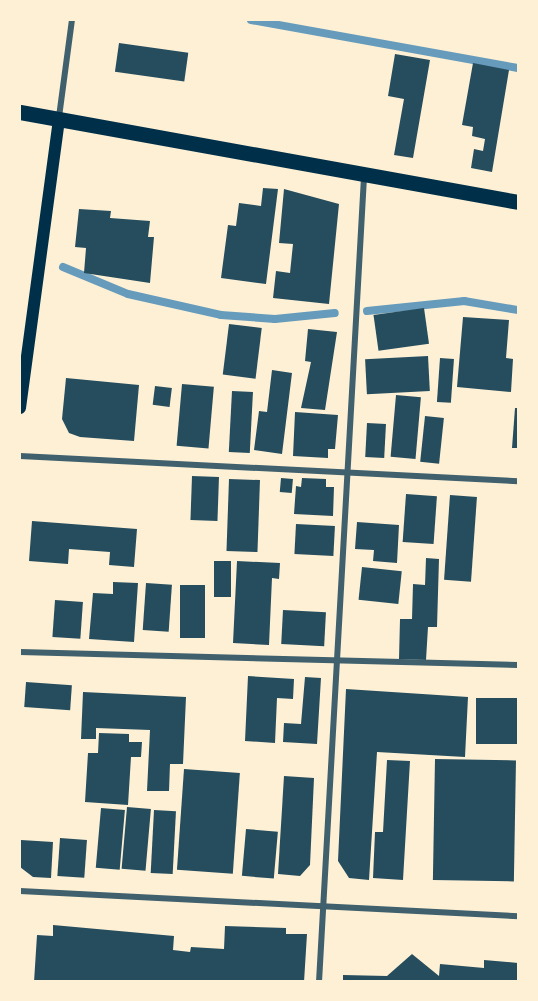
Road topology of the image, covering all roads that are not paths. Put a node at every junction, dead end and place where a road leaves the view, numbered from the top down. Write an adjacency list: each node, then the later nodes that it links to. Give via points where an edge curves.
1 (72, 20): 3 (street)
2 (20, 112): 3 (main road)
3 (59, 119): 4 (main road); 6 (main road)
4 (364, 176): 5 (main road); 8 (street)
5 (519, 202)
6 (20, 408)
7 (20, 456): 8 (street)
8 (347, 472): 9 (street); 11 (street)
9 (519, 481)
10 (20, 652): 11 (street)
11 (335, 662): 12 (street); 14 (street)
12 (519, 664)
13 (20, 891): 14 (street)
14 (321, 904): 15 (street); 16 (street)
15 (519, 916)
16 (319, 981)

